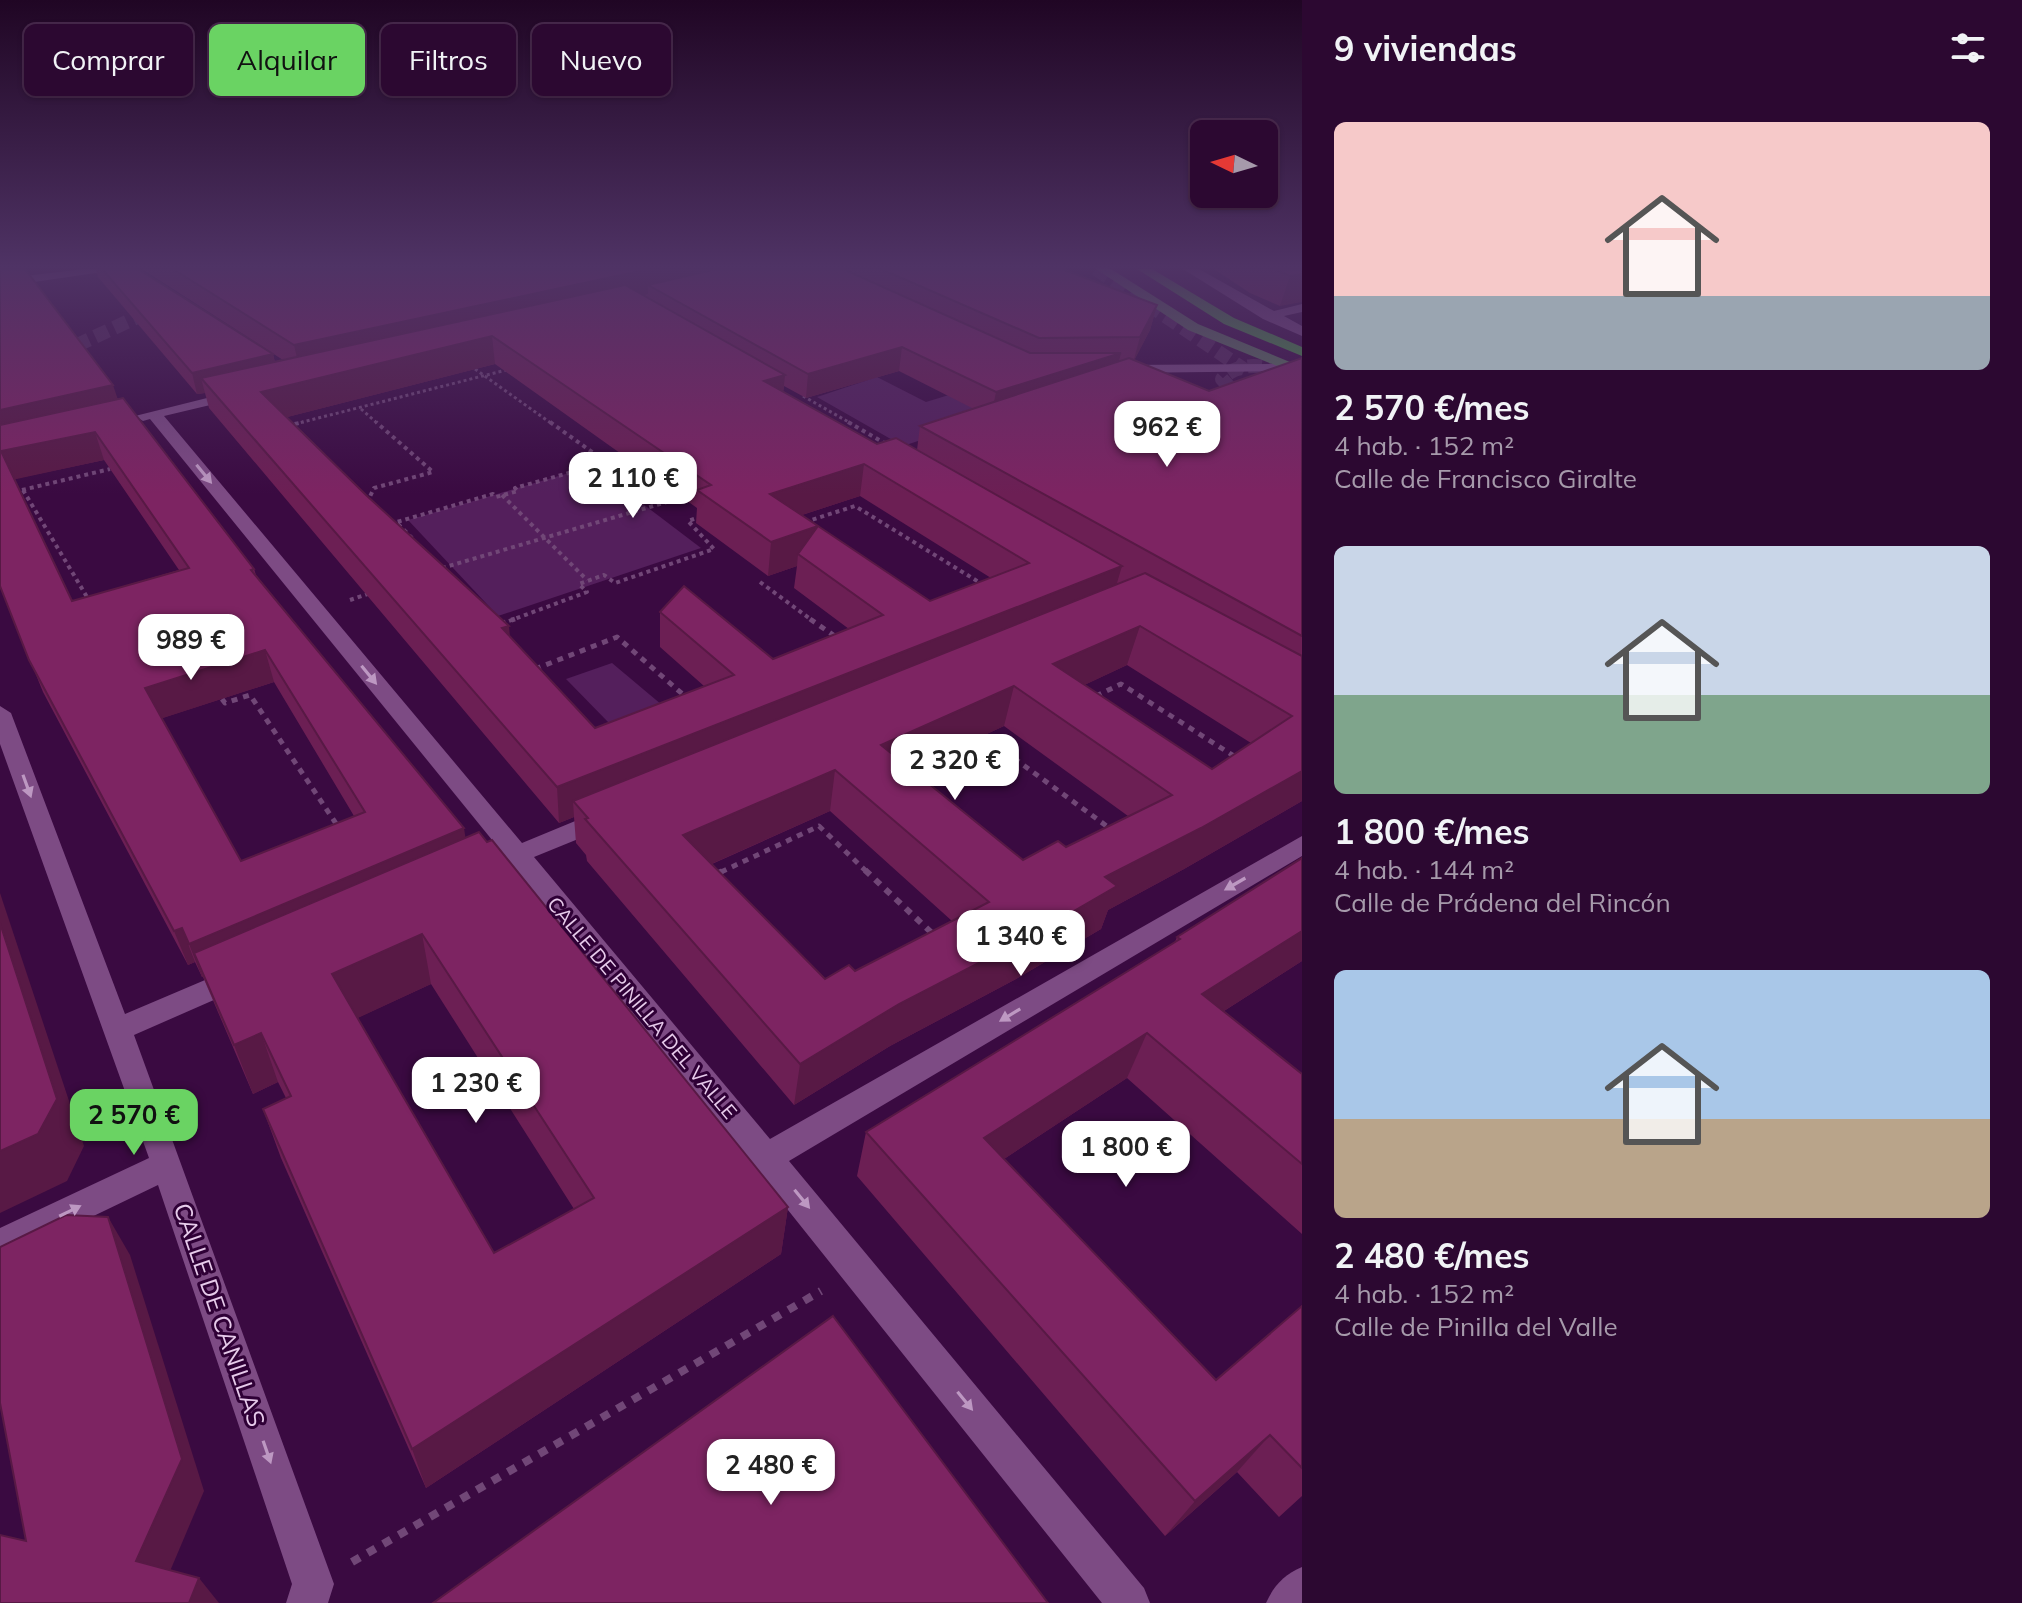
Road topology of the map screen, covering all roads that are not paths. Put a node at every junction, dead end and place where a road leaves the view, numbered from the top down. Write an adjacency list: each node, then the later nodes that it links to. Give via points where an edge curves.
1 (1233, 344): 6 (main road)
2 (1283, 344): 3 (highway)
3 (1302, 352)
4 (1166, 368): 5 (street); 6 (street); 7 (street)
5 (1106, 370)
6 (1296, 370)
7 (1124, 383)
8 (255, 390): 9 (street)
9 (154, 414): 10 (street); 14 (street, CALLE DE PINILLA DEL VALLE, one-way to 14)
10 (124, 421)
11 (0, 713): 17 (street, CALLE DE CANILLAS, one-way to 17)
12 (627, 810): 14 (street)
13 (1302, 845): 18 (street, one-way to 18)
14 (514, 855): 15 (street); 18 (street, CALLE DE PINILLA DEL VALLE)
15 (474, 873)
16 (262, 966): 17 (street)
17 (117, 1030): 19 (street, CALLE DE CANILLAS)
18 (767, 1157): 23 (street, CALLE DE PINILLA DEL VALLE, one-way to 23)
19 (167, 1165): 20 (street, one-way to 19); 22 (street, CALLE DE CANILLAS, one-way to 22)
20 (0, 1245)
21 (1302, 1588): 24 (street)
22 (310, 1594)
23 (1129, 1603)
24 (1287, 1603)

